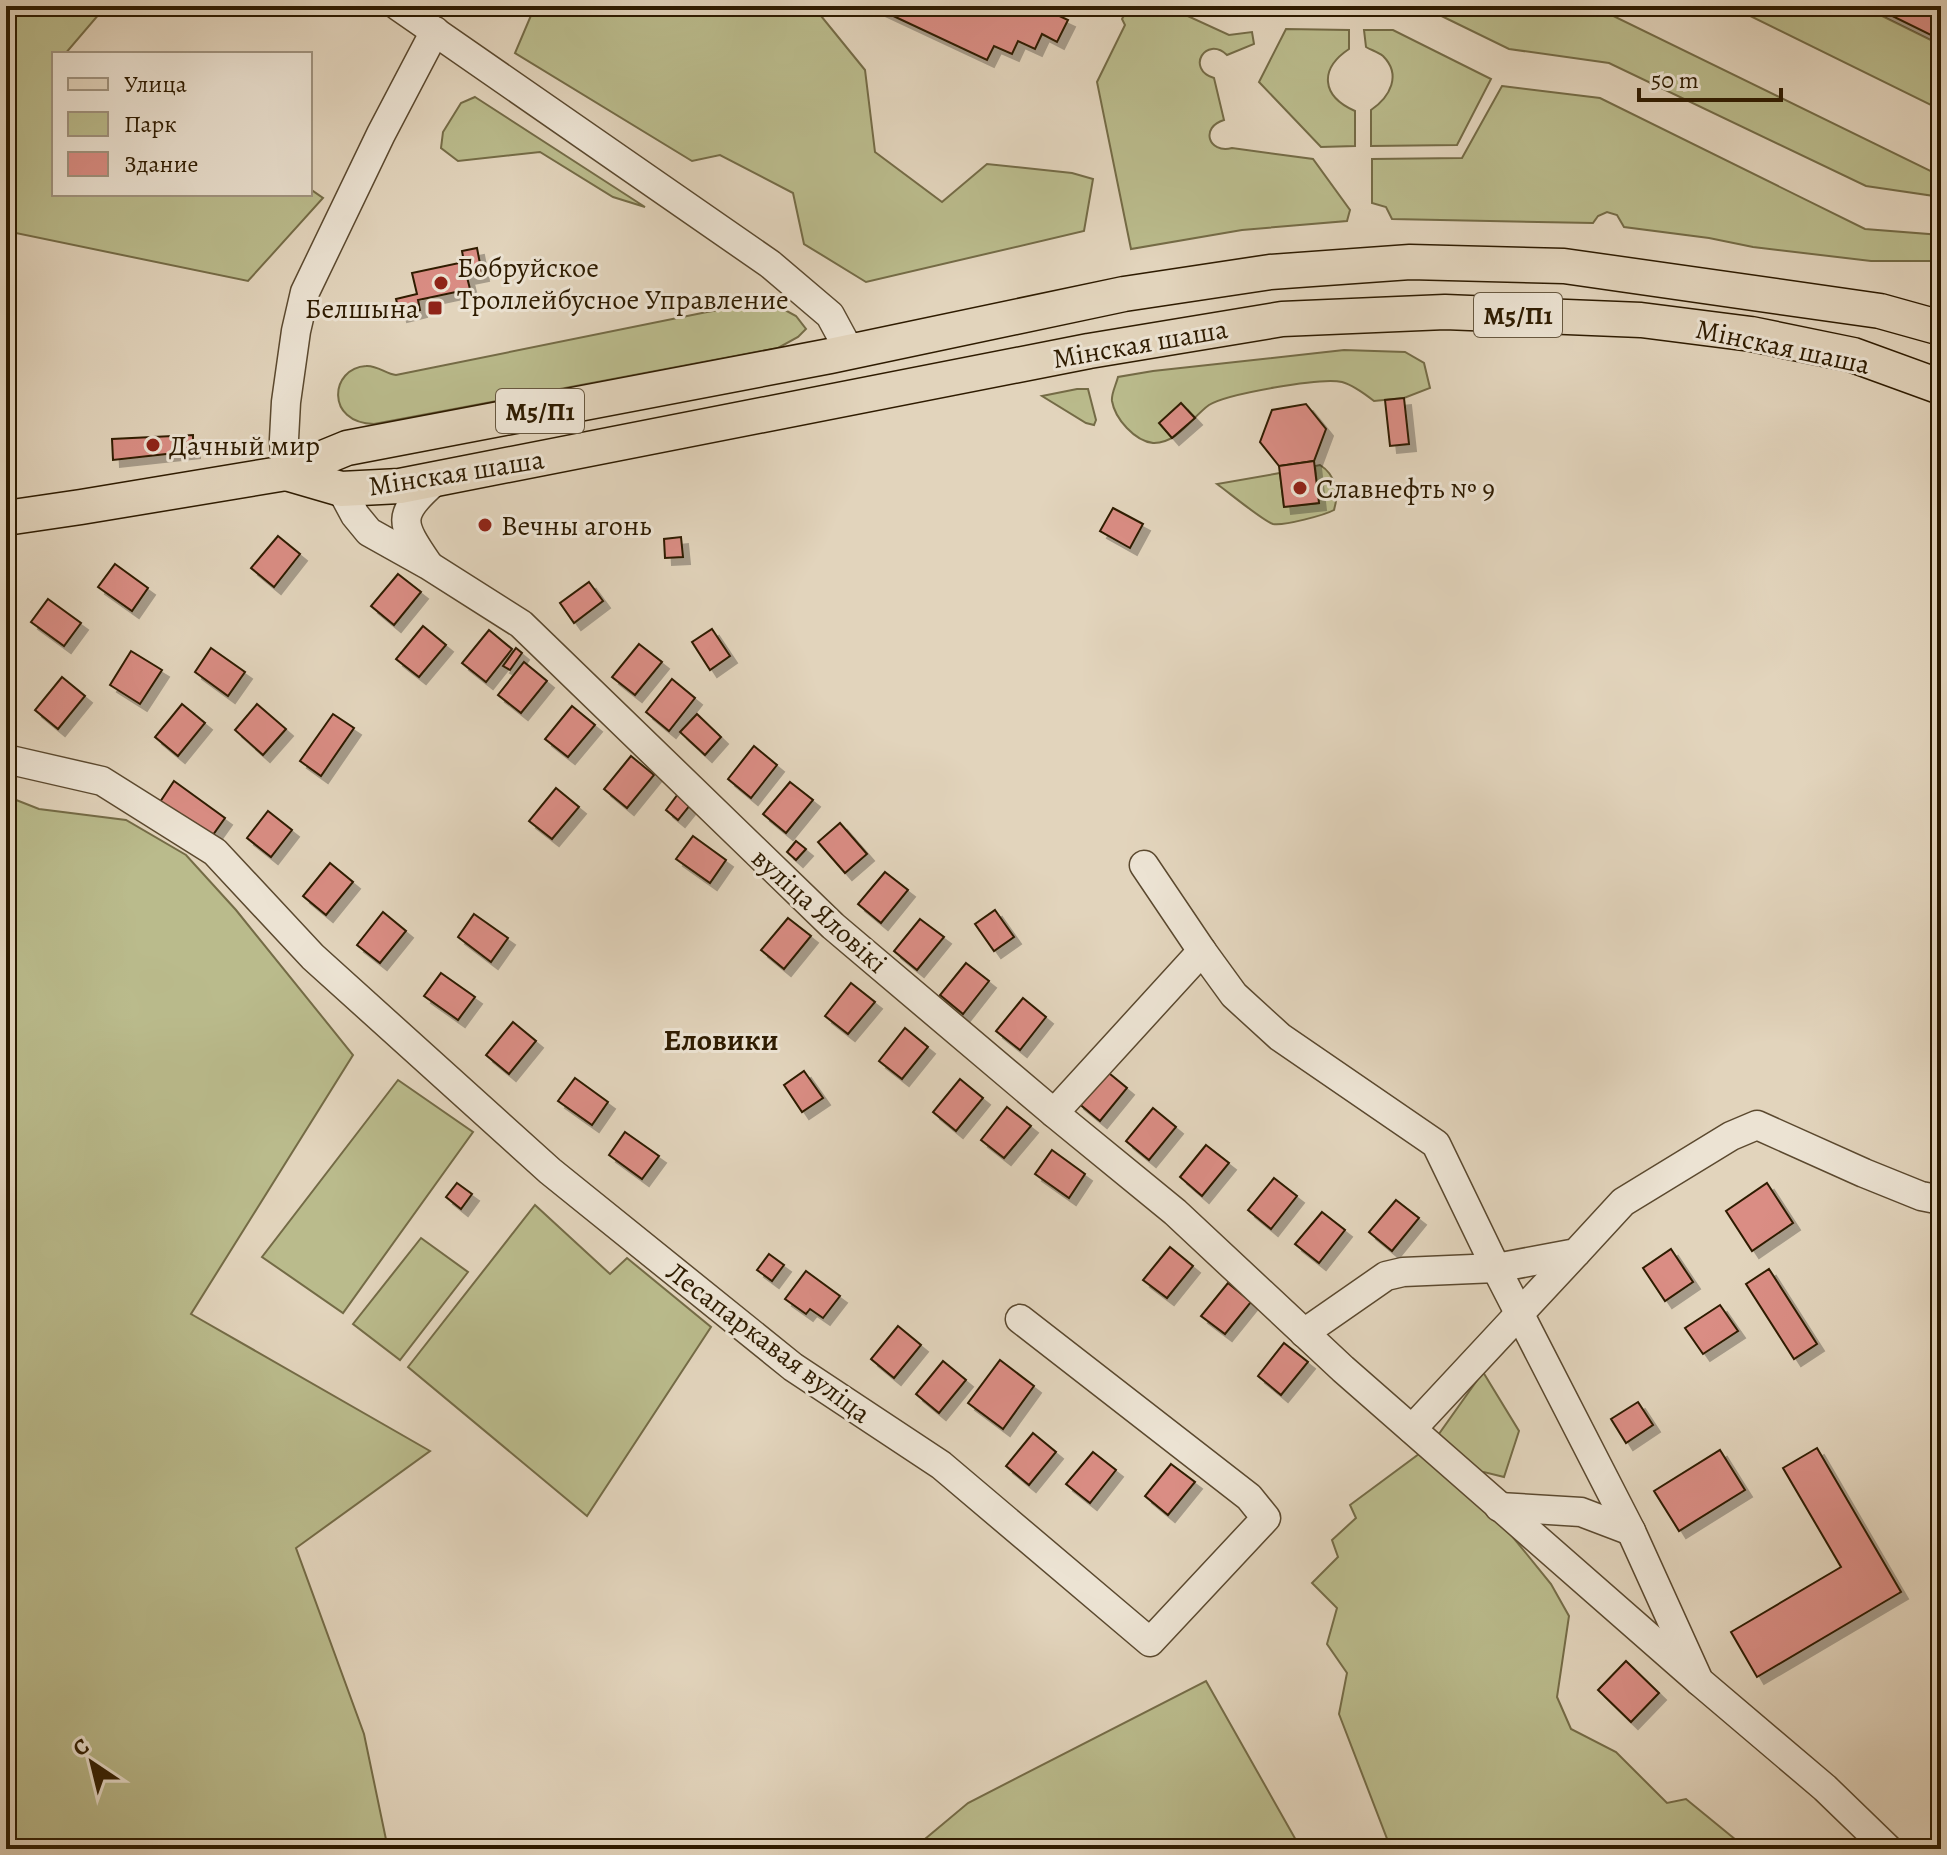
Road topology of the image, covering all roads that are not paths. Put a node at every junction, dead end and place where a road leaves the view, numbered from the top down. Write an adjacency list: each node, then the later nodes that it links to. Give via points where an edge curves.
1 (398, 6): 2 (street)
2 (435, 31): 4 (street, via 770,264 830,315); 10 (street, via 305,292 286,402)
3 (1941, 328): 4 (main road, Мінская шаша / М5/П1, via 1880,311 1564,266 1410,262 1270,272 1124,294)
4 (840, 354): 5 (main road, Мінская шаша / М5/П1); 7 (main road, via 822,360 815,377 820,393)
5 (734, 374): 8 (main road, via 756,389 755,406); 9 (main road, Мінская шаша / М5/П1)
6 (1941, 387): 7 (main road, Мінская шаша / М5/П1, via 1853,355 1751,334 1641,320 1445,312 1282,319)
7 (837, 400): 8 (main road, Мінская шаша / М5/П1)
8 (742, 419): 11 (main road, Мінская шаша / М5/П1)
9 (347, 448): 10 (main road, М5/П1); 12 (main road, via 332,467)
10 (286, 473): 12 (main road, М5/П1); 13 (main road, М5/П1)
11 (435, 481): 12 (main road, Мінская шаша / М5/П1); 14 (street, via 406,514 406,529)
12 (341, 489): 14 (street, вуліца Яловікі, via 369,532)
13 (6, 518)
14 (428, 565): 18 (street, вуліца Яловікі, via 521,624 833,926)
15 (6, 759): 23 (street, Лесапаркавая вуліца, via 102,781 215,852 313,957 550,1171 793,1367 941,1465 1150,1642 1266,1518 1249,1497)
16 (1144, 865): 17 (street)
17 (1202, 951): 18 (street); 21 (street, via 1234,995 1280,1037 1436,1144)
18 (1054, 1113): 24 (street, вуліца Яловікі, via 1175,1212)
19 (1941, 1200): 20 (street, via 1878,1179 1757,1125 1623,1202)
20 (1576, 1253): 21 (street); 22 (street)
21 (1496, 1268): 22 (street); 24 (street, via 1386,1276)
22 (1520, 1313): 25 (street); 27 (street)
23 (1020, 1319)
24 (1304, 1333): 25 (street, вуліца Яловікі)
25 (1412, 1429): 26 (street, вуліца Яловікі)
26 (1499, 1507): 27 (street, via 1581,1512); 28 (street, вуліца Яловікі)
27 (1631, 1531): 28 (street)
28 (1699, 1681): 29 (street, вуліца Яловікі)
29 (1888, 1849)

